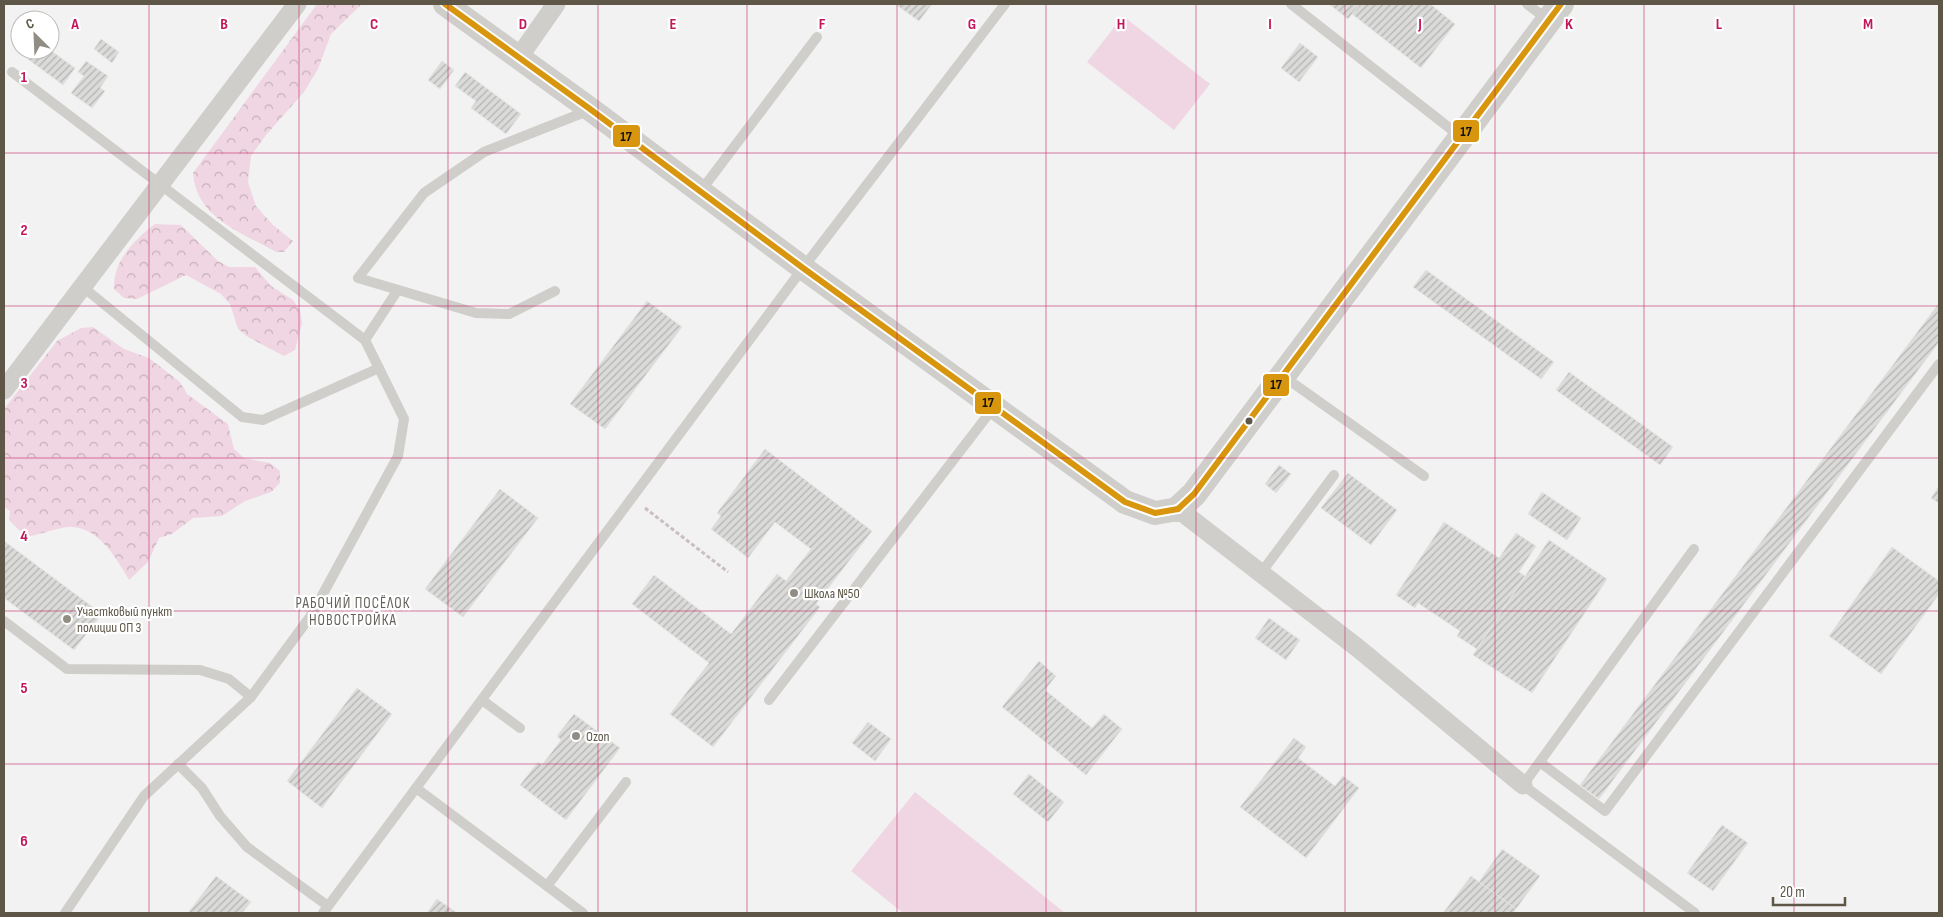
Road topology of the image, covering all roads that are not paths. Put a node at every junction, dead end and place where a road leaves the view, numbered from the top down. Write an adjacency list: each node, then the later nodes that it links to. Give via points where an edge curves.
1 (297, 4): 13 (street)
2 (445, 4): 9 (street)
3 (556, 4): 9 (street)
4 (1005, 4): 15 (lane)
5 (1291, 4): 12 (lane)
6 (1527, 4): 7 (lane)
7 (1555, 12): 12 (main road)
8 (817, 36): 14 (lane)
9 (519, 57): 11 (street)
10 (12, 72): 13 (lane)
11 (590, 109): 14 (street); 17 (lane, via 484,152 424,193 358,278)
12 (1461, 137): 22 (main road)
13 (161, 184): 16 (street); 19 (lane)
14 (700, 192): 15 (street)
15 (803, 268): 24 (street); 32 (lane)
16 (83, 287): 21 (lane, via 242,417 263,420); 23 (street)
17 (397, 291): 18 (lane, via 476,313 509,314); 19 (lane)
18 (555, 291)
19 (365, 340): 21 (lane)
20 (1939, 364): 35 (lane, via 1605,811)
21 (379, 368): 31 (lane, via 404,419 398,456 312,614)
22 (1283, 376): 26 (lane); 27 (main road, via 1194,494)
23 (4, 390)
24 (994, 406): 27 (street, via 1125,502 1155,513); 33 (lane)
25 (1334, 475): 29 (lane)
26 (1424, 476)
27 (1178, 509): 29 (street)
28 (1694, 550): 35 (lane)
29 (1261, 573): 38 (street, via 1359,649)
30 (4, 621): 31 (lane, via 67,669 200,670 229,679)
31 (251, 697): 36 (lane)
32 (482, 700): 34 (lane); 39 (lane)
33 (769, 700)
34 (520, 728)
35 (1541, 763): 38 (lane)
36 (178, 764): 41 (lane, via 202,788 220,816 247,847); 42 (lane, via 144,796)
37 (626, 782): 40 (lane)
38 (1523, 785): 44 (lane)
39 (416, 788): 40 (lane); 41 (lane)
40 (546, 886): 43 (lane)
41 (325, 910)
42 (65, 913)
43 (583, 913)
44 (1695, 913)

